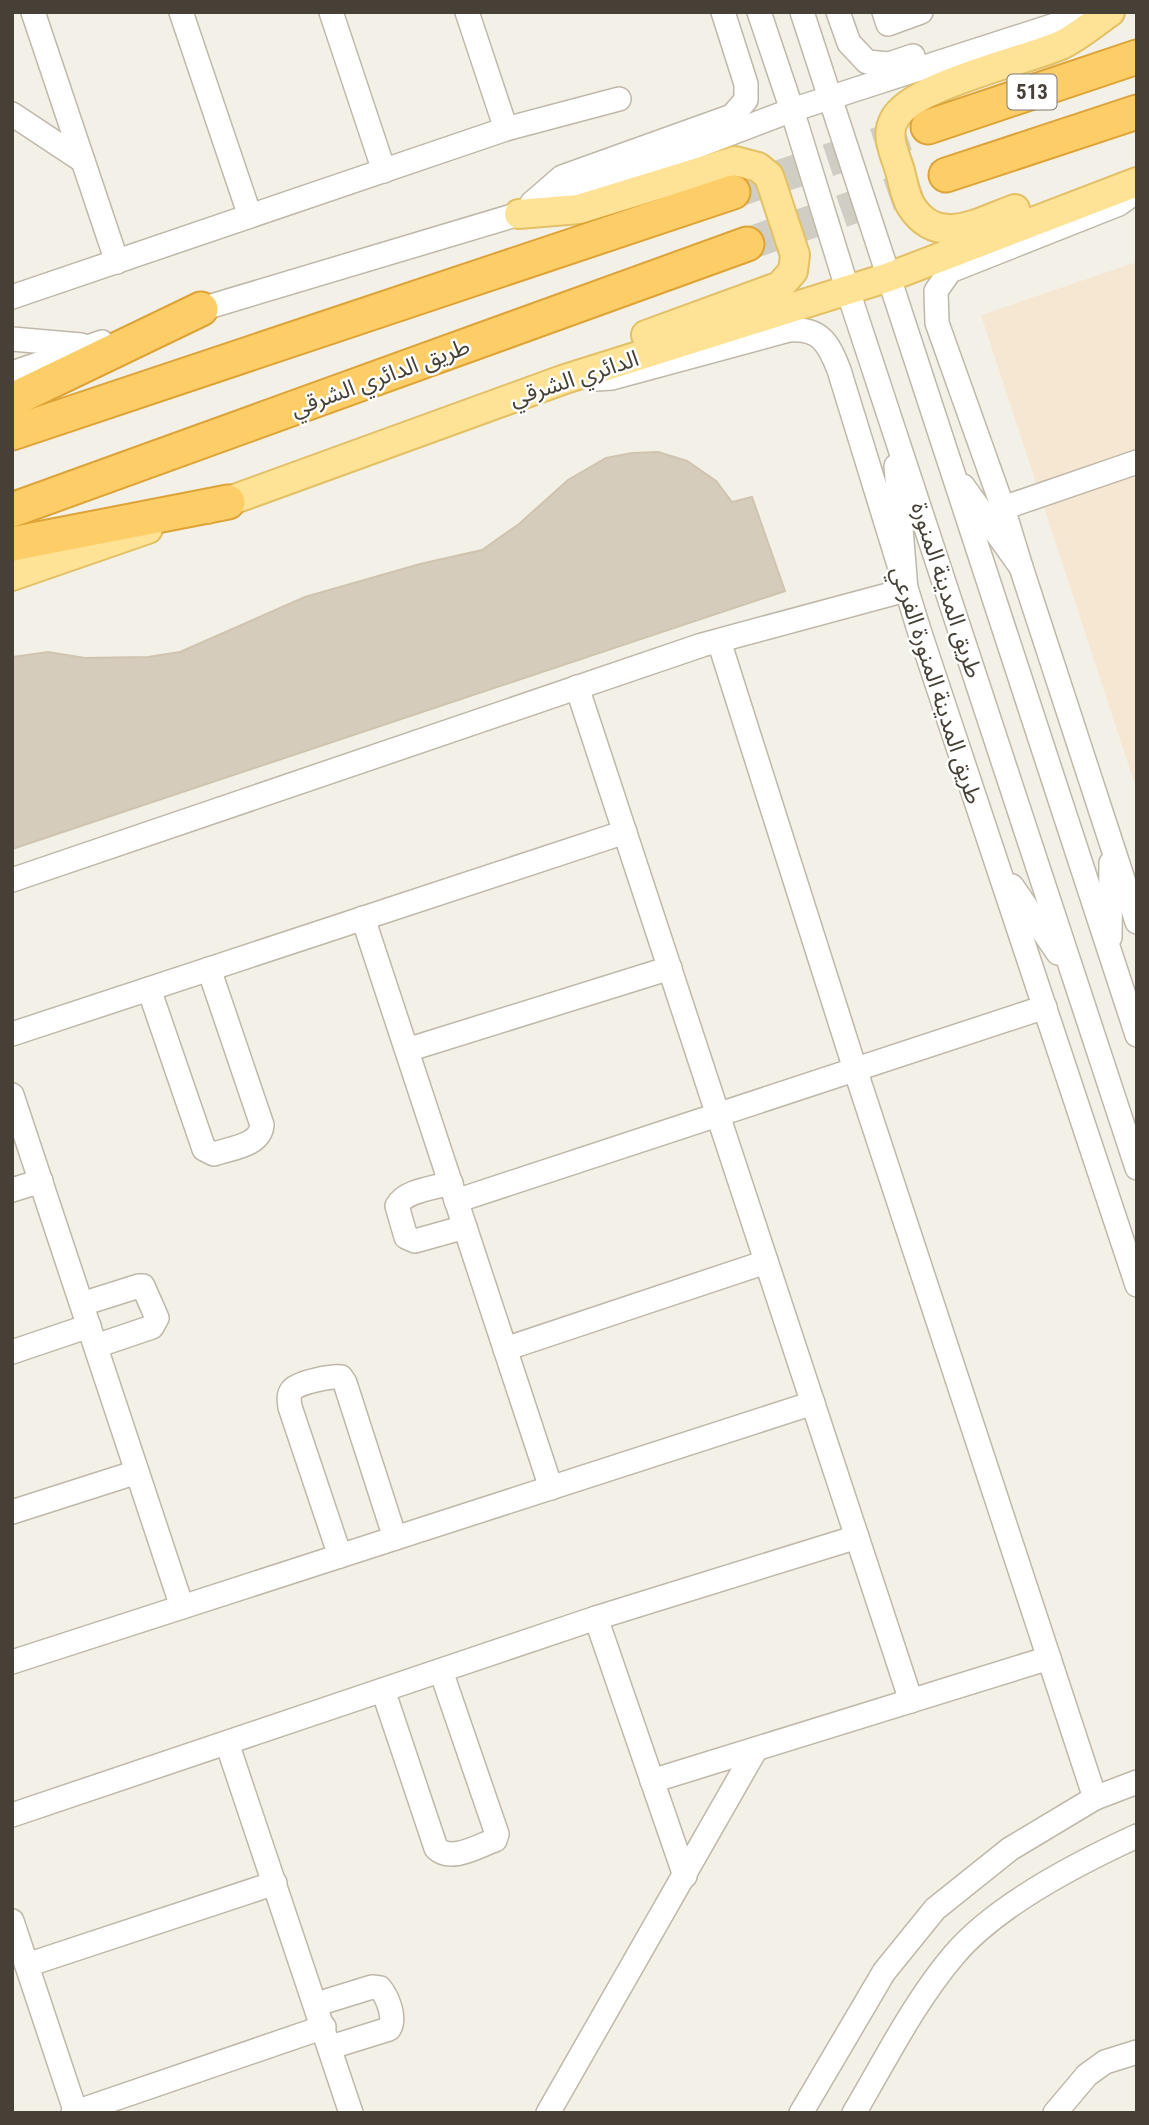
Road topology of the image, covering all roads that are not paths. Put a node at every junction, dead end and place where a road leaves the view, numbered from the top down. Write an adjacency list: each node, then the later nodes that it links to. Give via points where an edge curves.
1 (33, 12): 22 (street)
2 (331, 12): 23 (street)
3 (467, 12): 21 (street)
4 (723, 12): 29 (street, via 746,84 746,100 732,116 562,177)
5 (759, 12): 17 (street, طريق المدينة المنورة)
6 (802, 12): 15 (street, طريق المدينة المنورة)
7 (838, 12): 10 (street, via 849,44 867,62 889,64)
8 (884, 12): 9 (street, via 888,24)
9 (921, 12)
10 (1053, 12)
11 (1095, 12): 15 (street)
12 (1110, 12): 25 (main road, via 1063,44 906,104 889,135 909,204 925,223 939,229 958,229 1104,178)
13 (190, 15): 30 (street)
14 (1137, 57): 20 (highway, 513)
15 (830, 97): 17 (street); 33 (street, طريق المدينة المنورة)
16 (619, 99): 21 (street)
17 (792, 110): 29 (street); 34 (street, طريق المدينة المنورة)
18 (1137, 112): 24 (highway, 513)
19 (12, 114): 22 (street)
20 (928, 127)
21 (506, 129): 23 (street)
22 (83, 161): 32 (street)
23 (384, 171): 30 (street)
24 (946, 175)
25 (1137, 175)
26 (1137, 182): 33 (main road, الدائري الشرقي)
27 (1137, 191): 47 (street, via 1119,204 950,271 936,291 937,323)
28 (733, 192): 43 (highway)
29 (519, 214): 36 (street); 40 (main road, via 579,209 734,161 758,167 769,176 795,256 793,271 780,286 605,349)
30 (250, 216): 32 (street)
31 (747, 244): 48 (highway, طريق الدائري الشرقي)
32 (117, 261): 35 (street)
33 (889, 277): 34 (main road, الدائري الشرقي); 45 (street, طريق المدينة المنورة)
34 (848, 291): 40 (main road, الدائري الشرقي); 42 (street, طريق المدينة المنورة)
35 (13, 294)
36 (201, 309): 38 (street); 41 (highway)
37 (12, 338): 38 (street)
38 (91, 346): 39 (street)
39 (12, 373)
40 (565, 379): 46 (main road, الدائري الشرقي); 52 (street, طريق المدينة المنورة الفرعي, via 612,378 789,330 818,334 839,370)
41 (12, 400)
42 (893, 428): 52 (street); 64 (street, طريق المدينة المنورة)
43 (12, 433)
44 (1137, 463): 47 (street)
45 (951, 469): 50 (street); 61 (street, طريق المدينة المنورة)
46 (228, 502): 49 (highway); 51 (main road, الدائري الشرقي)
47 (1003, 508): 50 (street)
48 (12, 510)
49 (12, 544)
50 (1021, 567): 56 (street)
51 (12, 576)
52 (906, 590): 53 (street); 57 (street, طريق المدينة المنورة الفرعي)
53 (719, 641): 54 (street); 70 (street)
54 (577, 687): 55 (street); 58 (street)
55 (625, 832): 59 (street); 62 (street)
56 (1111, 845): 60 (street); 61 (street)
57 (995, 860): 64 (street); 66 (street, طريق المدينة المنورة الفرعي)
58 (12, 880)
59 (363, 918): 63 (street); 69 (street)
60 (1137, 922)
61 (1110, 958): 68 (street, طريق المدينة المنورة)
62 (670, 968): 69 (street); 72 (street)
63 (209, 969): 65 (street); 65 (street, via 262,1125 257,1140 214,1154 204,1149)
64 (1073, 974): 73 (street, طريق المدينة المنورة)
65 (149, 989): 67 (street)
66 (1045, 1007): 70 (street); 79 (street, طريق المدينة المنورة الفرعي)
67 (12, 1034)
68 (1137, 1035)
69 (407, 1050): 76 (street)
70 (855, 1069): 72 (street); 93 (street)
71 (12, 1095): 74 (street)
72 (717, 1114): 76 (street); 78 (street)
73 (1137, 1168)
74 (41, 1181): 75 (street); 80 (street)
75 (12, 1190)
76 (453, 1192): 77 (street); 77 (street, via 407,1196 399,1202 406,1237 415,1241)
77 (465, 1227): 82 (street)
78 (766, 1262): 82 (street); 84 (street)
79 (1137, 1285)
80 (82, 1304): 81 (street); 81 (street, via 143,1286 157,1318 152,1327)
81 (92, 1336): 83 (street); 85 (street)
82 (505, 1349): 86 (street)
83 (12, 1352)
84 (813, 1403): 86 (street); 88 (street)
85 (137, 1472): 87 (street); 91 (street)
86 (551, 1488): 89 (street)
87 (12, 1512)
88 (857, 1537): 92 (street); 97 (street)
89 (395, 1538): 90 (street); 90 (street, via 345,1383 332,1376 299,1386 292,1390 290,1407)
90 (340, 1556): 91 (street)
91 (182, 1607): 94 (street)
92 (596, 1618): 95 (street); 100 (street)
93 (1049, 1658): 97 (street); 102 (street)
94 (12, 1662)
95 (441, 1671): 96 (street); 96 (street, via 497,1834 495,1840 450,1856 436,1848)
96 (383, 1690): 98 (street)
97 (911, 1701): 99 (street)
98 (228, 1743): 103 (street); 106 (street)
99 (756, 1749): 100 (street); 105 (street)
100 (652, 1781): 105 (street)
101 (1137, 1782): 102 (street)
102 (1095, 1798): 115 (street, via 1010,1849 935,1909 884,1972)
103 (12, 1815)
104 (1137, 1836): 116 (street, via 1050,1881 997,1916 956,1952 927,1989)
105 (685, 1875): 114 (street)
106 (275, 1883): 108 (street); 109 (street)
107 (12, 1921): 108 (street)
108 (27, 1965): 112 (street)
109 (317, 2004): 110 (street); 110 (street, via 380,1988 392,2018 389,2029)
110 (328, 2037): 112 (street); 113 (street)
111 (1137, 2052): 117 (street, via 1105,2062 1087,2075)
112 (75, 2113)
113 (352, 2113)
114 (548, 2113)
115 (802, 2113)
116 (854, 2113)
117 (1055, 2113)

